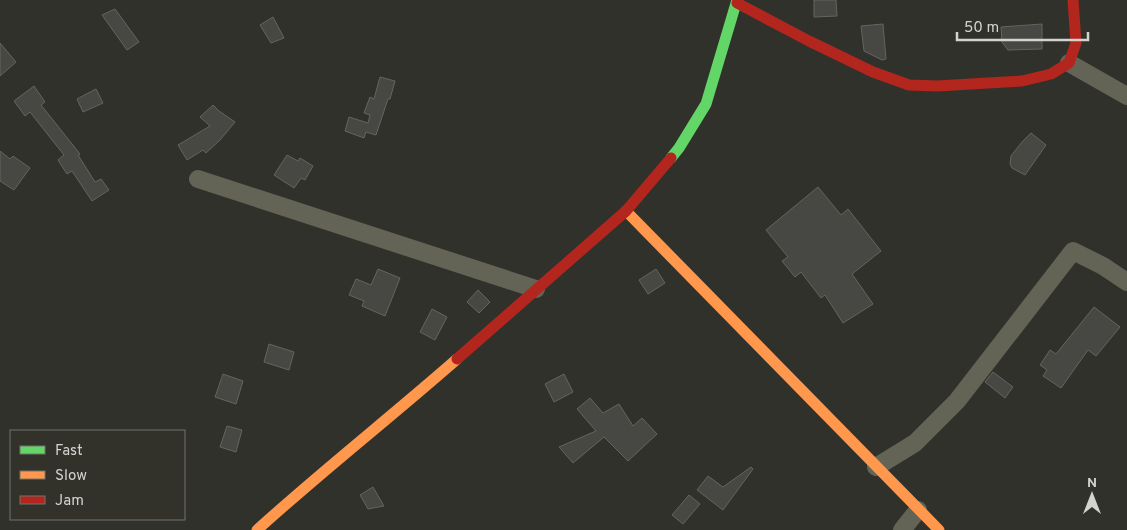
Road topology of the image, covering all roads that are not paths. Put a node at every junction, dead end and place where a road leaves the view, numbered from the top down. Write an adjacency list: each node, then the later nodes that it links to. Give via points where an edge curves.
1 (1073, 0): 3 (street, via 1076,43)
2 (737, 1): 3 (street, via 825,49 909,85 1022,81 1051,74); 6 (street, via 706,104 679,148)
3 (1069, 64): 4 (street)
4 (1127, 96)
5 (198, 180): 8 (street)
6 (626, 211): 8 (street); 9 (street)
7 (1127, 282): 9 (street, via 1073,250 957,401 915,443)
8 (536, 289): 11 (street)
9 (876, 467): 10 (street)
10 (918, 510): 12 (street); 13 (street)
11 (256, 530)
12 (902, 530)
13 (939, 530)

